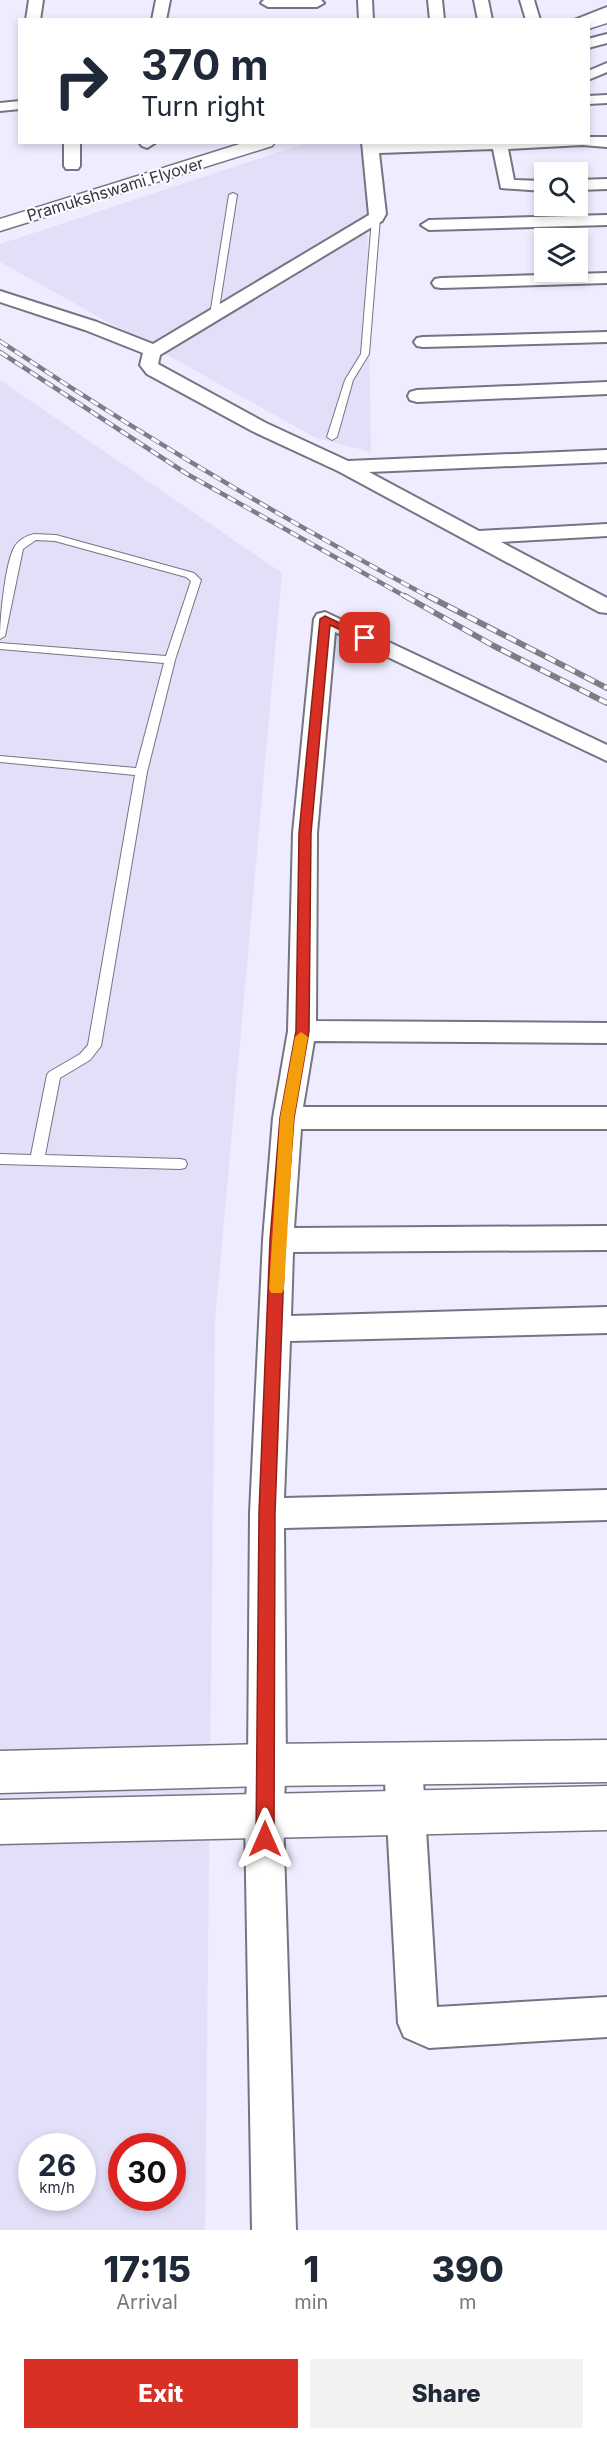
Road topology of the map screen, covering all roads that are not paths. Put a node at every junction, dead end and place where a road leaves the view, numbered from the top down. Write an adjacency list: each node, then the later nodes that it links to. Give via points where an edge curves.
1 (36, 0): 10 (street)
2 (163, 0): 11 (street)
3 (365, 0): 13 (street)
4 (435, 0): 14 (street)
5 (481, 0): 15 (street)
6 (527, 0): 16 (street)
7 (267, 2): 8 (street); 12 (street)
8 (317, 3)
9 (607, 11): 17 (street)
10 (33, 18)
11 (159, 18)
12 (270, 18)
13 (366, 18)
14 (437, 18)
15 (485, 18)
16 (532, 18)
17 (596, 25)
18 (607, 38): 19 (street)
19 (590, 43)
20 (607, 67): 21 (street)
21 (590, 74)
22 (607, 99): 23 (street)
23 (590, 100)
24 (18, 105): 25 (street)
25 (0, 107)
26 (590, 142): 27 (street)
27 (607, 142)
28 (72, 144): 34 (street)
29 (225, 144): 41 (main road, Pramukshswami Flyover)
30 (259, 144): 44 (main road, Pramukshswami Flyover)
31 (510, 144): 32 (street)
32 (500, 145): 33 (street); 36 (street)
33 (370, 146): 42 (street)
34 (72, 166)
35 (607, 184): 37 (street)
36 (507, 185): 38 (street); 40 (street)
37 (588, 185)
38 (534, 186)
39 (233, 195): 49 (lane)
40 (512, 203)
41 (0, 213)
42 (376, 218): 49 (street); 55 (lane, via 365,354 348,380)
43 (607, 220): 45 (street)
44 (0, 225)
45 (429, 225)
46 (607, 278): 47 (street)
47 (441, 283)
48 (0, 296): 52 (street)
49 (214, 315): 52 (street)
50 (607, 338): 51 (street)
51 (423, 342)
52 (154, 351): 57 (street, via 148,360 154,370 259,427)
53 (607, 388): 54 (street)
54 (417, 396)
55 (332, 437)
56 (607, 456): 57 (street)
57 (345, 467): 59 (street)
58 (607, 530): 59 (street)
59 (473, 537): 60 (street)
60 (607, 607)
61 (0, 636): 63 (lane, via 18,549 28,538 46,536 194,577 196,584)
62 (0, 646): 63 (lane)
63 (170, 660): 66 (lane)
64 (607, 754): 67 (street, via 325,619 305,833)
65 (0, 759): 66 (lane)
66 (141, 772): 72 (lane, via 94,1046 86,1057 54,1075)
67 (302, 1031): 68 (street); 69 (street)
68 (607, 1033)
69 (287, 1118): 70 (street); 75 (street)
70 (607, 1118)
71 (0, 1159): 72 (lane)
72 (38, 1159): 73 (lane)
73 (180, 1164)
74 (607, 1238): 75 (street)
75 (278, 1240): 77 (street)
76 (607, 1320): 77 (street)
77 (275, 1329): 79 (street)
78 (607, 1505): 79 (street)
79 (267, 1513): 82 (street)
80 (607, 1761): 81 (main road)
81 (403, 1764): 82 (main road); 85 (street)
82 (267, 1765): 83 (main road); 86 (street)
83 (0, 1772)
84 (607, 1808): 85 (main road)
85 (406, 1811): 86 (main road); 88 (street, via 418,2023 429,2028)
86 (264, 1816): 87 (main road); 89 (street)
87 (0, 1822)
88 (607, 2017)
89 (274, 2230)

